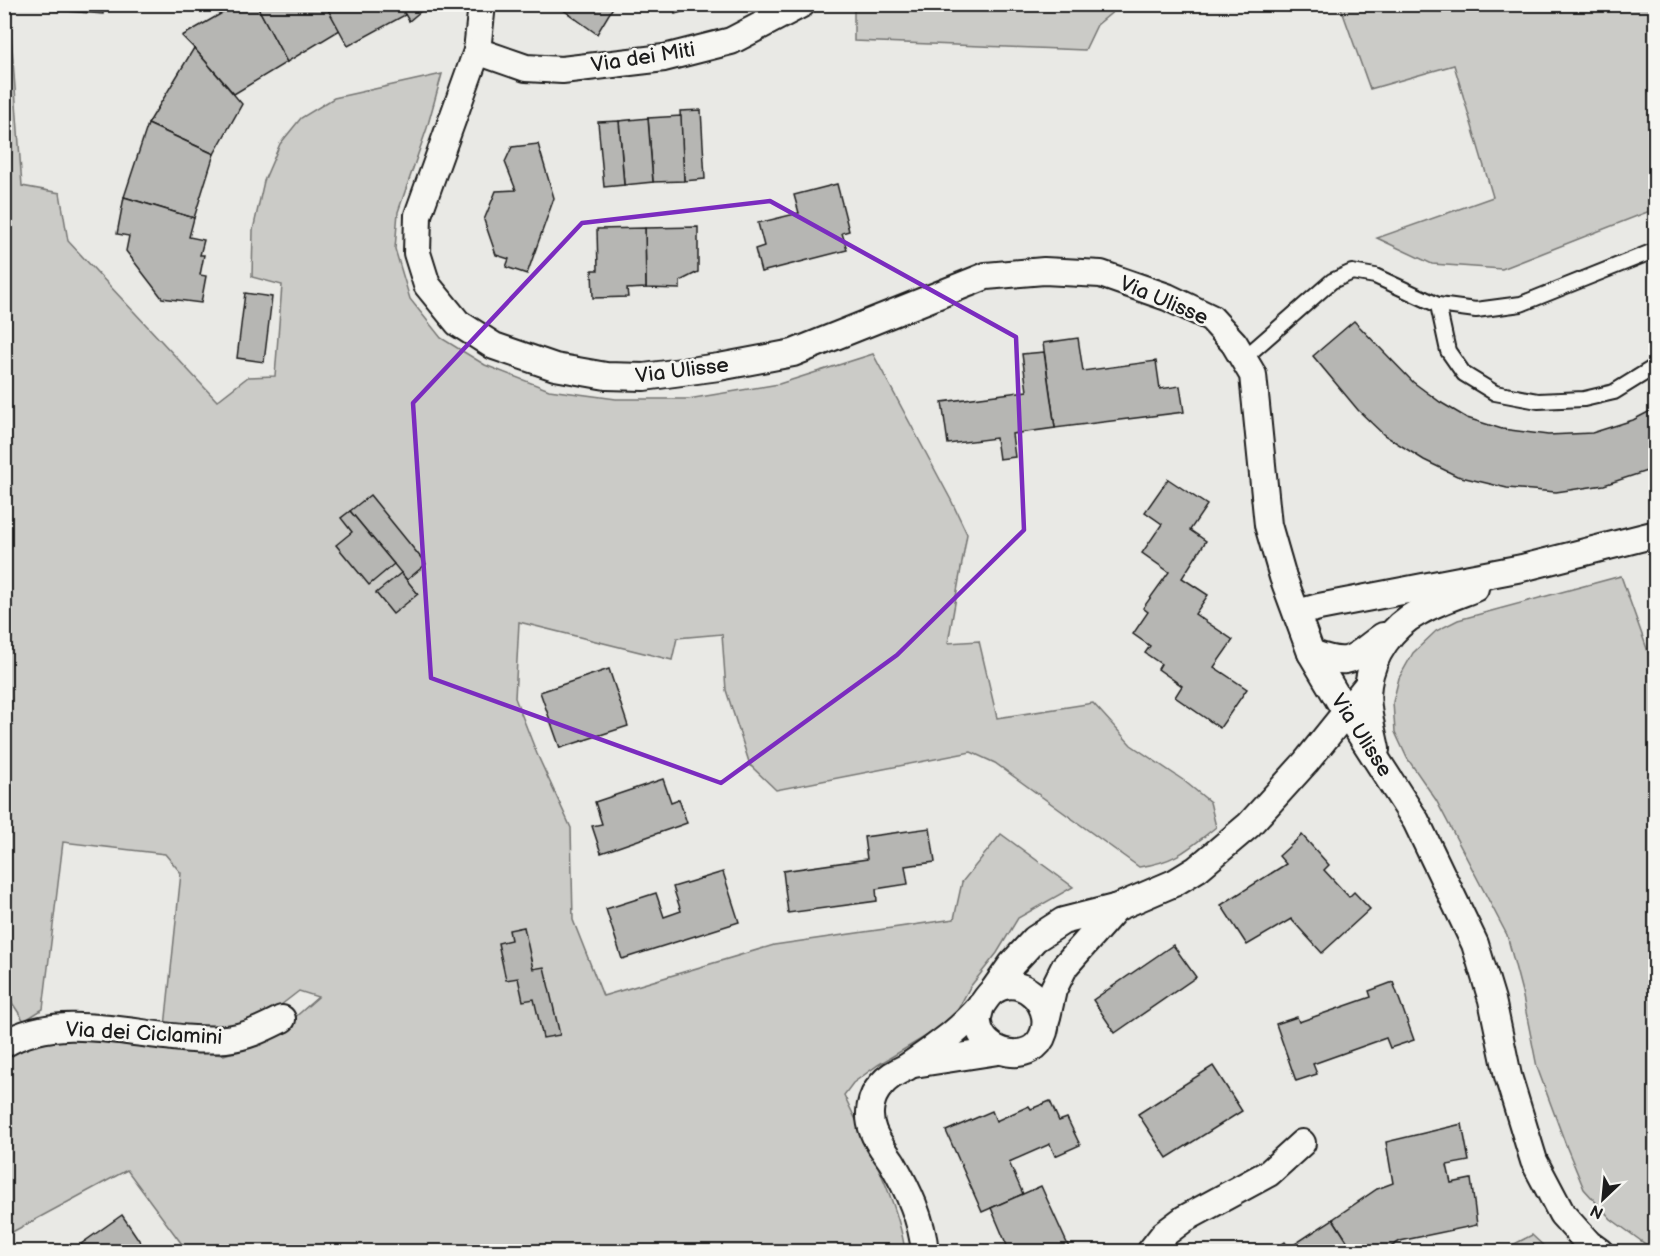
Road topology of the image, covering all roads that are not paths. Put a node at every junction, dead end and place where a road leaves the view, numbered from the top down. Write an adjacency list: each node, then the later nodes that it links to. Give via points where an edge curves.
1 (482, 4): 3 (street, Via Ulisse)
2 (802, 4): 3 (street, Via dei Miti, via 731,41 664,58 562,70 526,68)
3 (477, 51): 6 (street, Via Ulisse, via 418,215 417,253 427,285 458,323 494,346 555,367 606,376 644,377 793,353 986,276 1044,271 1101,274 1167,297 1211,318)
4 (1656, 250): 5 (lane, via 1521,304 1476,310)
5 (1438, 305): 6 (lane, via 1375,276 1352,272 1332,281); 7 (lane, via 1448,351 1464,374 1495,393 1538,401 1584,399 1614,392)
6 (1243, 359): 10 (street, Via Ulisse, via 1253,375 1268,525)
7 (1656, 366)
8 (1656, 534): 9 (street)
9 (1522, 568): 10 (street); 11 (street)
10 (1297, 613): 12 (street, Via Ulisse)
11 (1400, 624): 12 (street, via 1356,658 1343,662); 13 (street, via 1374,662)
12 (1311, 653): 14 (street, Via Ulisse)
13 (1367, 686): 14 (street); 15 (street)
14 (1346, 712): 15 (street, Via Ulisse); 16 (street, via 1249,825 1197,869)
15 (1378, 760): 26 (street, Via Ulisse, via 1416,821 1475,944 1534,1161 1562,1214)
16 (1118, 907): 17 (street, via 1063,921 1035,939); 18 (street, via 1065,966 1053,990)
17 (987, 998): 18 (street, via 1009,986 1027,989 1040,1000); 21 (street, via 978,1023 984,1040); 22 (street, via 953,1034)
18 (1047, 1017): 21 (street, via 1044,1035 1032,1049 1015,1054)
19 (282, 1019): 20 (street, Via dei Ciclamini, via 256,1032 226,1039 72,1026 44,1029)
20 (4, 1044)
21 (998, 1051): 22 (street)
22 (908, 1066): 24 (street, via 886,1078 873,1094 869,1114 873,1132 916,1210)
23 (1302, 1143): 25 (street, via 1269,1173 1184,1219)
24 (925, 1251)
25 (1150, 1251)
26 (1600, 1251)

